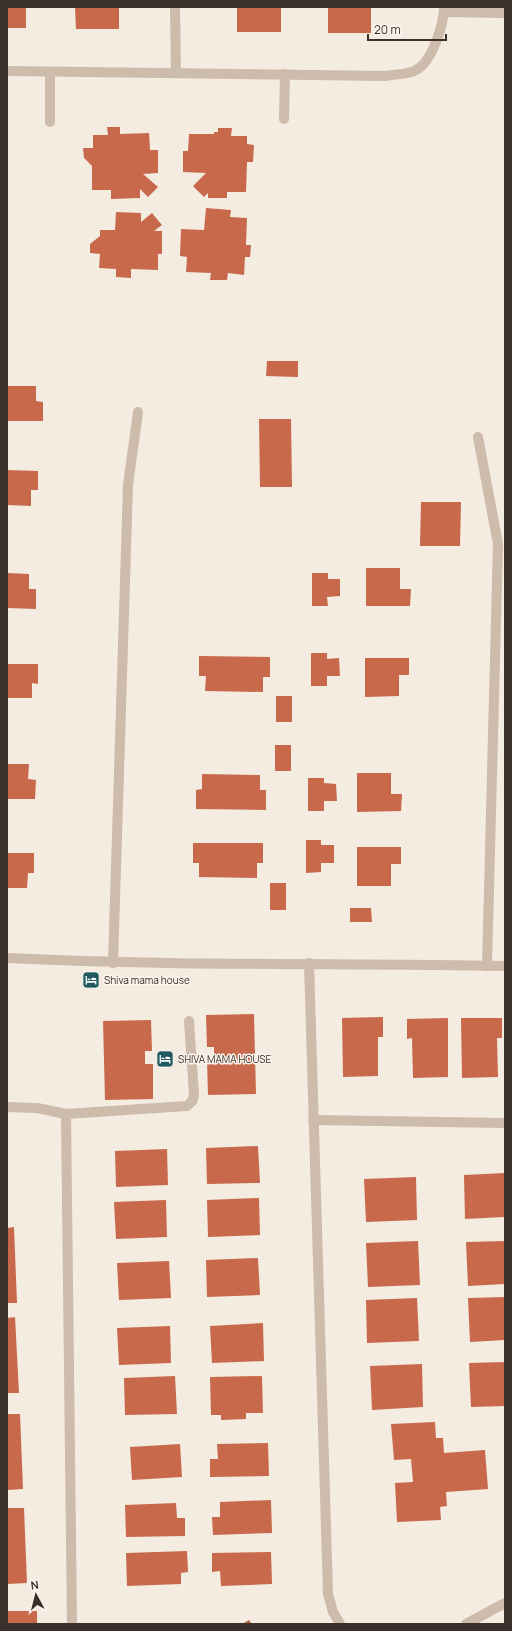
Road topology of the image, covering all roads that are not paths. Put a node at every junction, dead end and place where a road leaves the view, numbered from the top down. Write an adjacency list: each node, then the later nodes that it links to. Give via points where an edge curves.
1 (175, 7): 6 (street)
2 (444, 10): 3 (street); 7 (street, via 429,57 416,71 386,76)
3 (505, 13)
4 (7, 71): 5 (street)
5 (50, 72): 6 (street); 9 (street)
6 (176, 73): 7 (street)
7 (285, 74): 8 (street)
8 (284, 119)
9 (50, 122)
10 (138, 412): 13 (street, via 128,485)
11 (478, 437): 15 (street, via 498,544)
12 (7, 958): 13 (street)
13 (113, 963): 14 (street)
14 (309, 963): 15 (street); 20 (street)
15 (487, 966): 16 (street)
16 (505, 966)
17 (188, 1021): 19 (street, via 194,1094 193,1100 187,1106)
18 (7, 1107): 19 (street, via 37,1108)
19 (66, 1114): 23 (street)
20 (313, 1120): 21 (street); 24 (street, via 328,1594 333,1612)
21 (505, 1123)
22 (505, 1603): 25 (street)
23 (72, 1624)
24 (340, 1624)
25 (466, 1624)

